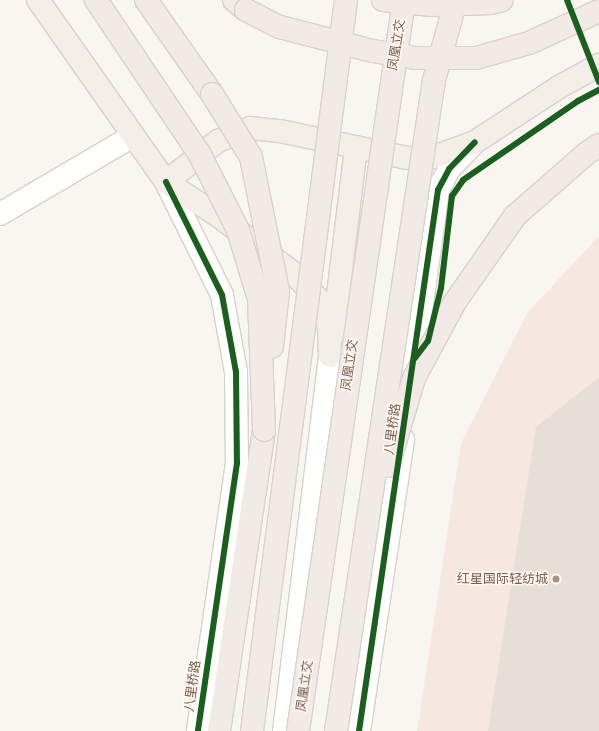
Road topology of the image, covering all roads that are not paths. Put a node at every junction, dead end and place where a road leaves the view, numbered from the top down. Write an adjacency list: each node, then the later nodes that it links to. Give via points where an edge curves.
1 (38, 0): 12 (main road)
2 (96, 0): 19 (highway, bridge, via 199,153 238,230 259,299)
3 (146, 0): 19 (highway, bridge, via 212,94 251,157 278,291)
4 (234, 0): 10 (highway, bridge, via 246,10 280,28 373,52 416,58 476,58 529,43)
5 (346, 0): 23 (highway, bridge)
6 (384, 0): 9 (highway, bridge, via 432,5 492,3)
7 (404, 0): 25 (highway, 凤凰立交, bridge)
8 (456, 0): 20 (highway, bridge, via 434,80)
9 (502, 0)
10 (599, 11)
11 (599, 65): 13 (main road, via 559,87)
12 (133, 136): 16 (main road); 17 (street)
13 (475, 142): 15 (main road, via 433,157 407,158); 27 (street, 八里桥路, via 449,169 438,190)
14 (599, 145): 20 (highway, bridge, via 586,153 515,216 455,302 414,378)
15 (356, 147): 16 (main road, via 250,128 218,141); 18 (main road)
16 (166, 182): 18 (main road, via 220,217 292,272 318,300 329,328); 21 (street, 八里桥路, via 222,294 236,372 237,463)
17 (0, 214)
18 (330, 356): 24 (street)
19 (264, 430): 22 (highway)
20 (366, 537): 26 (highway, bridge)
21 (198, 731)
22 (219, 731)
23 (252, 731)
24 (284, 731)
25 (298, 731)
26 (336, 731)
27 (359, 731)

